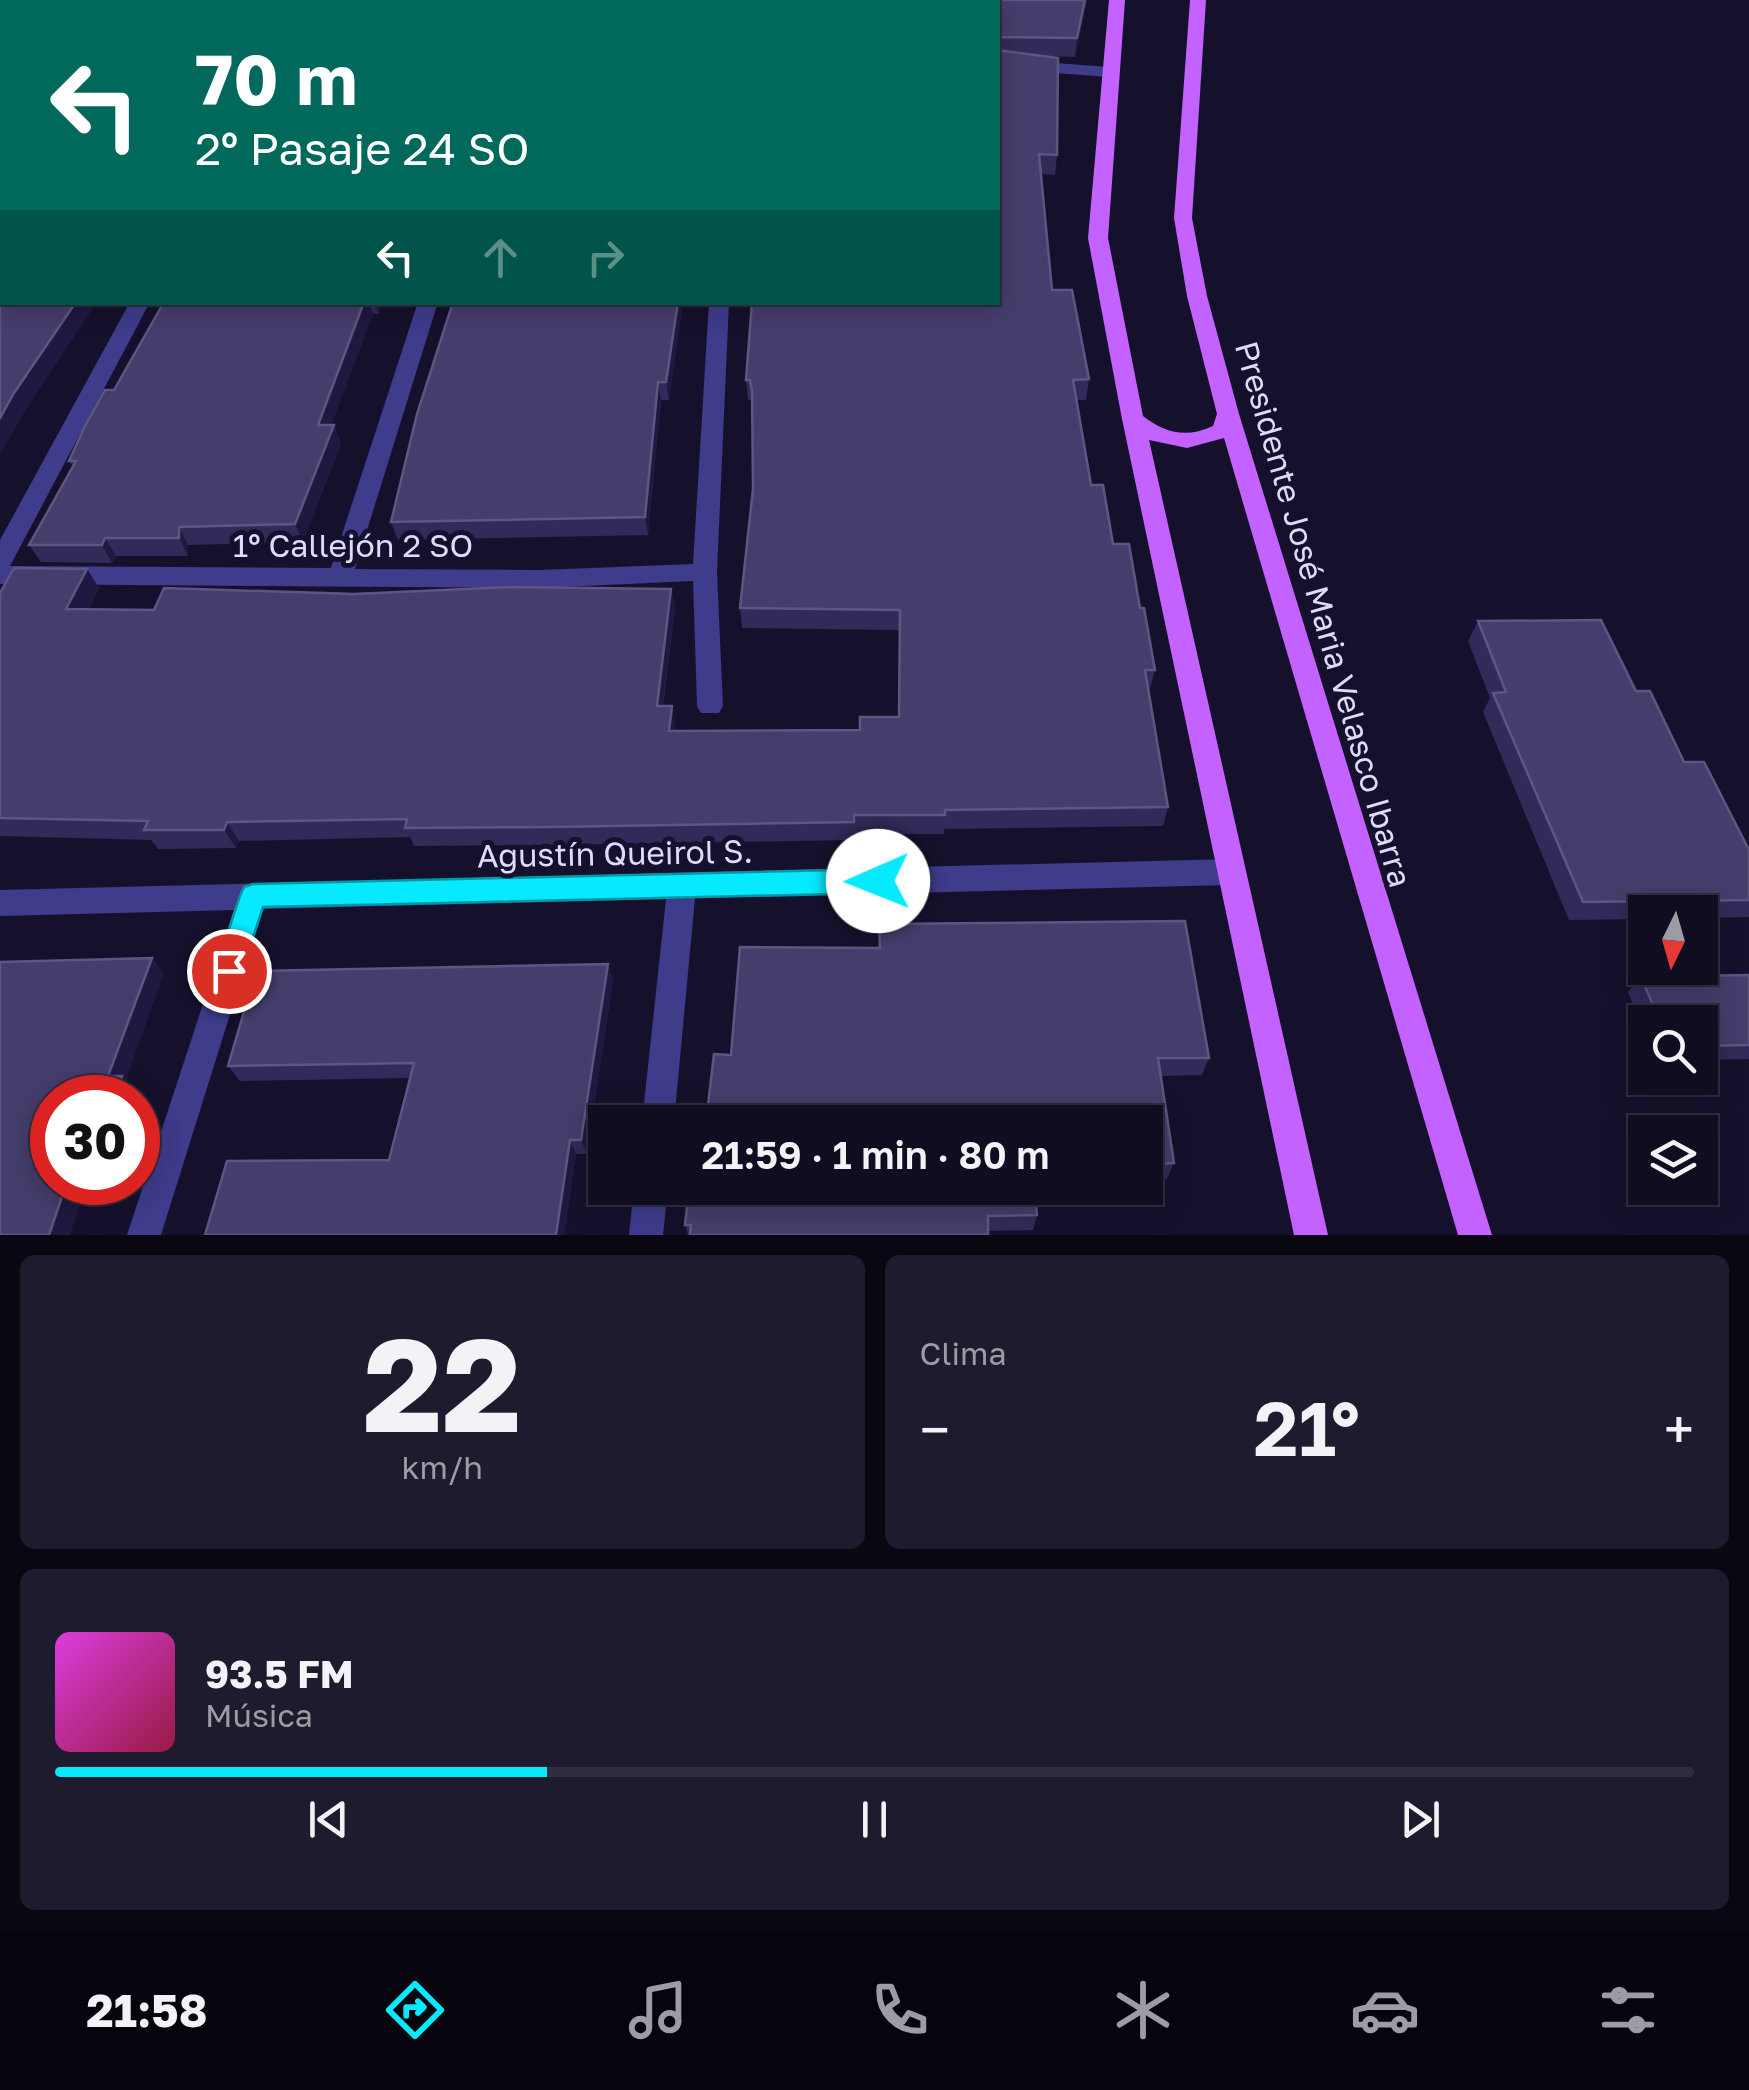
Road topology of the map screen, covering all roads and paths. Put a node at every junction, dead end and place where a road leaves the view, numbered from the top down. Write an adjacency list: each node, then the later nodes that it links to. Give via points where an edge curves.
1 (1116, 0): 4 (main road)
2 (1198, 0): 8 (main road, Presidente José Maria Velasco Ibarra, via 1183,218)
3 (1000, 64): 4 (street)
4 (1110, 72): 9 (main road, via 1098,238)
5 (138, 305): 10 (street)
6 (427, 305): 13 (street)
7 (719, 305): 11 (street)
8 (1228, 414): 9 (main road, via 1222,430 1203,441 1150,434); 24 (main road, Presidente José Maria Velasco Ibarra)
9 (1133, 419): 15 (main road)
10 (0, 562)
11 (705, 572): 13 (street, 1º Callejón 2 SO); 14 (street)
12 (0, 574): 13 (street, 1º Callejón 2 SO)
13 (340, 578)
14 (710, 706)
15 (1231, 872): 16 (street, Agustín Queirol S.); 23 (main road)
16 (682, 886): 17 (street, Agustín Queirol S.); 19 (street)
17 (253, 896): 18 (street, Agustín Queirol S.); 21 (street)
18 (0, 903)
19 (660, 1105)
20 (650, 1205): 22 (street)
21 (144, 1235)
22 (646, 1235)
23 (1311, 1235)
24 (1475, 1235)

